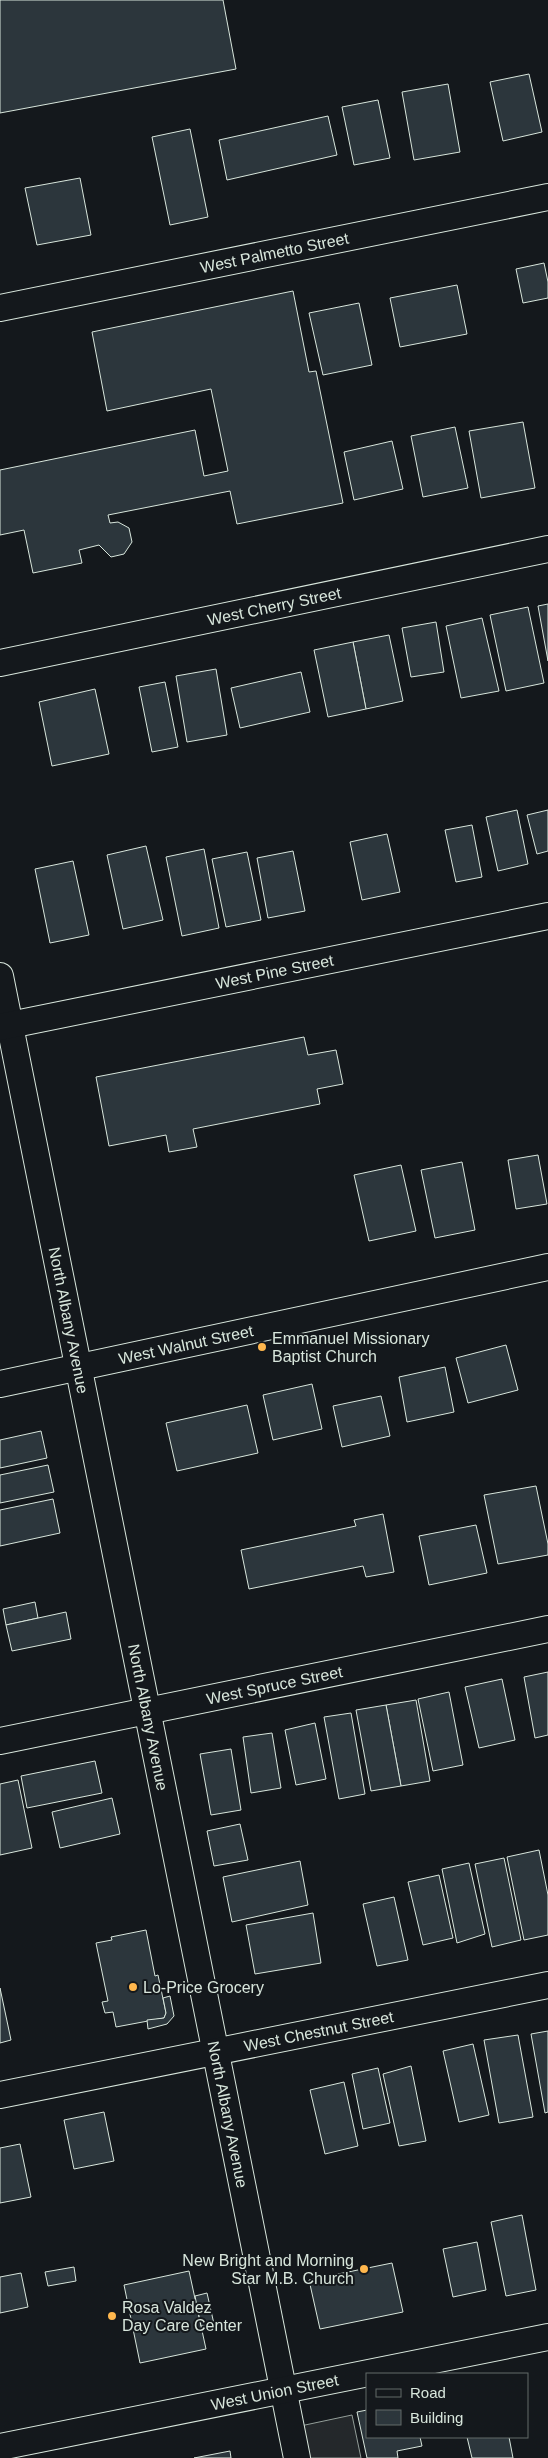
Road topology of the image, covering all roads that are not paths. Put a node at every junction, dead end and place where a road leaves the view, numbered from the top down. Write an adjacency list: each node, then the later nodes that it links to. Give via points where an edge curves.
1 (548, 197): 2 (street, West Palmetto Street)
2 (0, 308)
3 (548, 549): 4 (street, West Cherry Street)
4 (0, 663)
5 (548, 916): 7 (street, West Pine Street)
6 (0, 976): 7 (street, North Albany Avenue)
7 (5, 1026): 9 (street, North Albany Avenue)
8 (548, 1268): 9 (street, West Walnut Street)
9 (78, 1368): 10 (street, West Walnut Street); 12 (street, North Albany Avenue)
10 (0, 1384)
11 (548, 1629): 12 (street, West Spruce Street)
12 (146, 1712): 13 (street, West Spruce Street); 15 (street, North Albany Avenue)
13 (0, 1741)
14 (548, 1985): 15 (street, West Chestnut Street)
15 (214, 2052): 16 (street, West Chestnut Street); 20 (street, North Albany Avenue)
16 (0, 2095)
17 (548, 2337): 19 (street, West Union Street)
18 (366, 2373): 20 (street, West Union Street)
19 (368, 2373)
20 (283, 2390): 21 (street, West Union Street); 22 (street, North Albany Avenue)
21 (0, 2447)
22 (297, 2458)

